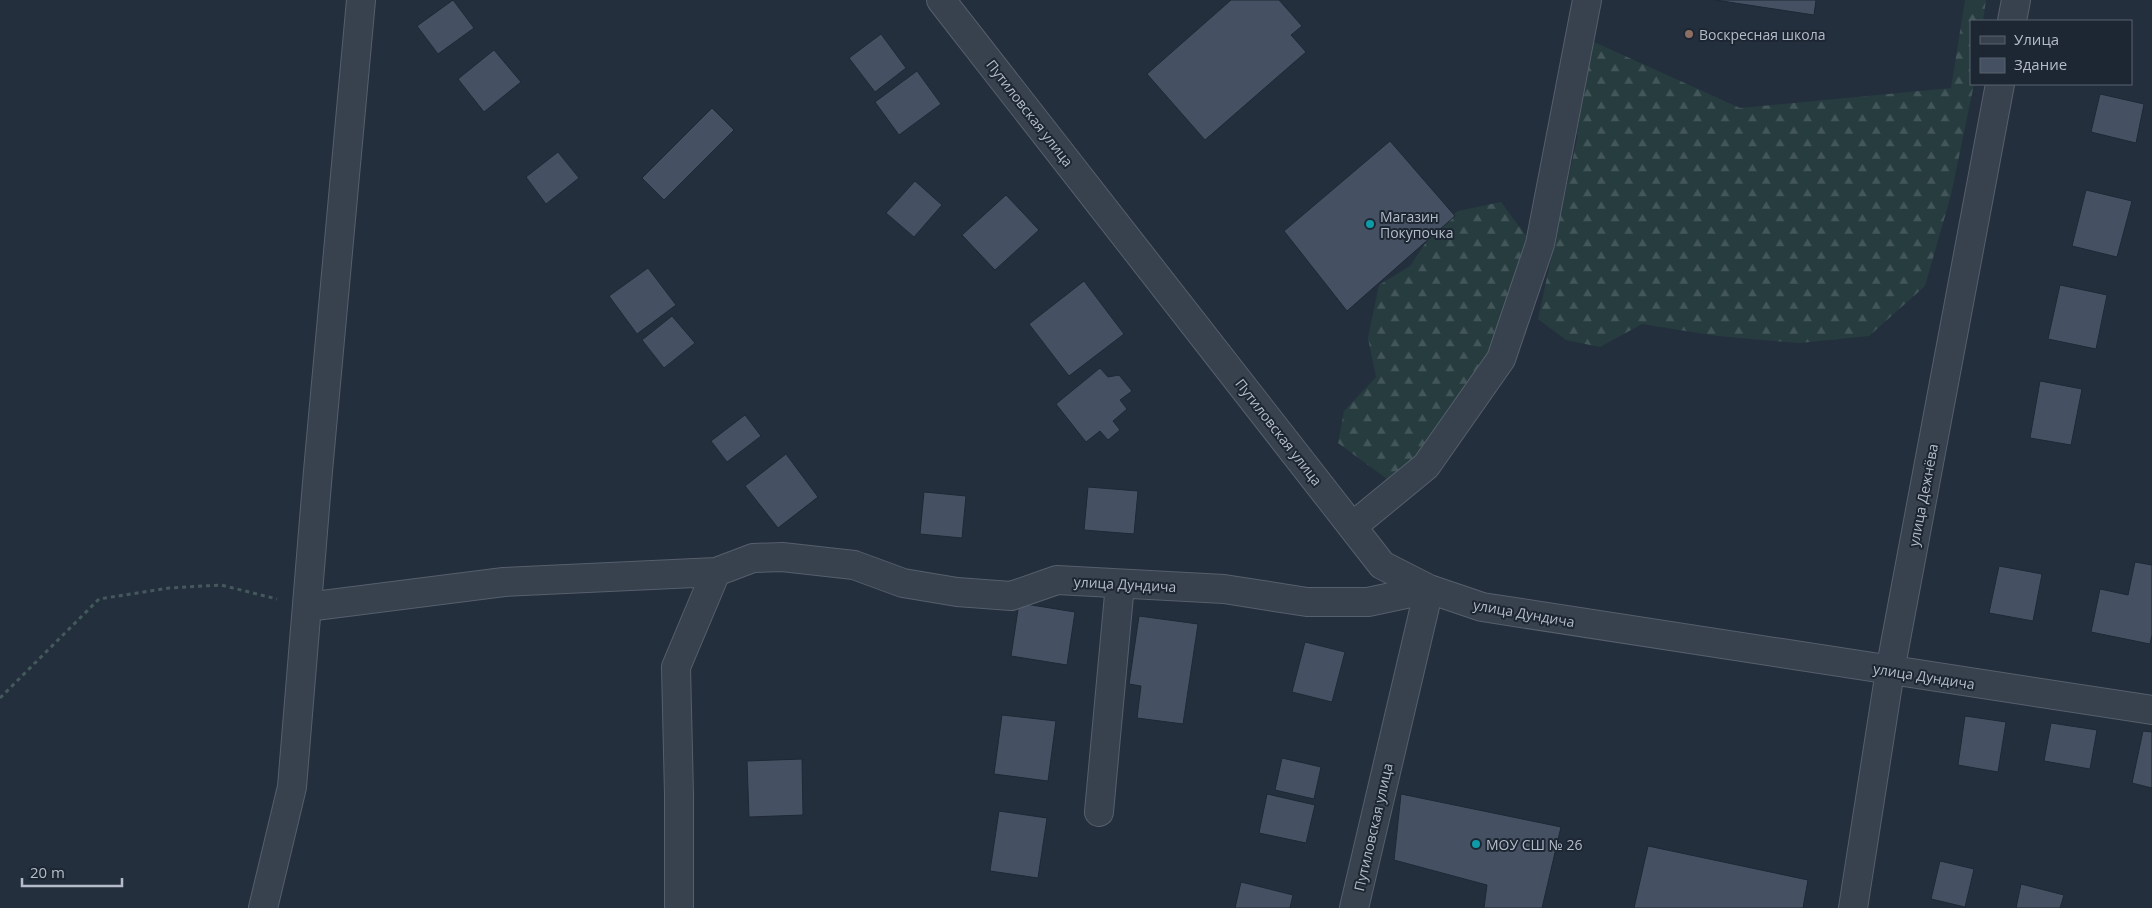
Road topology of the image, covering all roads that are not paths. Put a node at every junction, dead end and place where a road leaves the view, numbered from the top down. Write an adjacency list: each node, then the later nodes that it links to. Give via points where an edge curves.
1 (361, 0): 11 (street)
2 (941, 0): 7 (street, Путиловская улица)
3 (1587, 0): 7 (street, via 1540,244 1501,359 1426,466)
4 (2016, 0): 5 (street)
5 (2012, 20)
6 (2000, 85): 12 (street, улица Дежнёва)
7 (1353, 526): 10 (street, Путиловская улица, via 1382,565)
8 (716, 572): 9 (street, улица Дундича, via 753,558 782,557 854,565 903,583 957,592 1011,596 1057,580); 11 (street, улица Дундича, via 504,582); 16 (street, via 676,667)
9 (1120, 584): 10 (street, улица Дундича, via 1224,589 1307,602 1368,602); 14 (street)
10 (1429, 589): 12 (street, улица Дундича, via 1482,608); 17 (street, Путиловская улица)
11 (306, 607): 15 (street, via 292,787)
12 (1890, 671): 13 (street, улица Дундича); 18 (street, улица Дежнёва)
13 (2152, 710)
14 (1099, 812)
15 (263, 908)
16 (679, 908)
17 (1354, 908)
18 (1853, 908)

